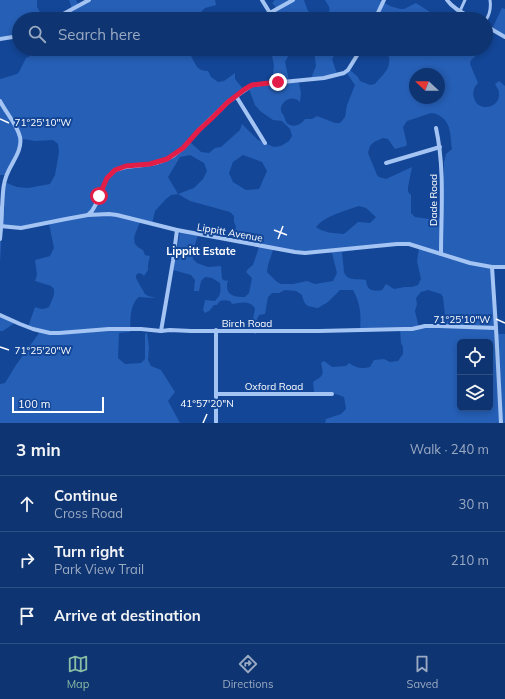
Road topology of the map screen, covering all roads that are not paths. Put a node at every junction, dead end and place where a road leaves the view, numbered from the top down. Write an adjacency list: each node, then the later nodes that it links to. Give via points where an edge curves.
1 (89, 0): 9 (street)
2 (262, 0): 10 (street)
3 (293, 0): 11 (street)
4 (384, 0): 12 (street)
5 (447, 0): 8 (street)
6 (465, 0): 8 (lane)
7 (490, 0): 13 (lane)
8 (460, 11)
9 (67, 12)
10 (269, 12)
11 (272, 12)
12 (378, 12)
13 (489, 12)
14 (493, 30): 16 (street)
15 (12, 37): 17 (street)
16 (505, 37)
17 (0, 39)
18 (357, 56): 19 (street, via 344,73 324,78 252,85)
19 (236, 96): 22 (street); 25 (street, via 173,156 156,163 126,166 115,170 107,178 92,212)
20 (0, 101): 26 (street, via 20,137 19,148 4,183)
21 (436, 128): 23 (street, Dade Road)
22 (265, 143)
23 (440, 147): 24 (street); 29 (street, Dade Road)
24 (386, 164)
25 (88, 215): 26 (street, Lippitt Avenue, via 21,228); 27 (street, Lippitt Avenue, via 117,215)
26 (1, 226): 28 (street)
27 (177, 230): 29 (street, Lippitt Avenue, via 305,253 409,244); 35 (street)
28 (0, 239)
29 (441, 254): 30 (street, Lippitt Avenue)
30 (492, 267): 31 (street, Lippitt Avenue); 33 (street)
31 (505, 267)
32 (0, 315): 35 (street, Birch Road, via 32,329 59,333 109,329)
33 (496, 328): 34 (street, Birch Road, via 425,326 412,329 319,331); 39 (street)
34 (216, 330): 35 (street, Birch Road); 36 (street)
35 (161, 331)
36 (216, 394): 37 (street, Oxford Road); 38 (street)
37 (332, 394)
38 (216, 423)
39 (501, 423)

